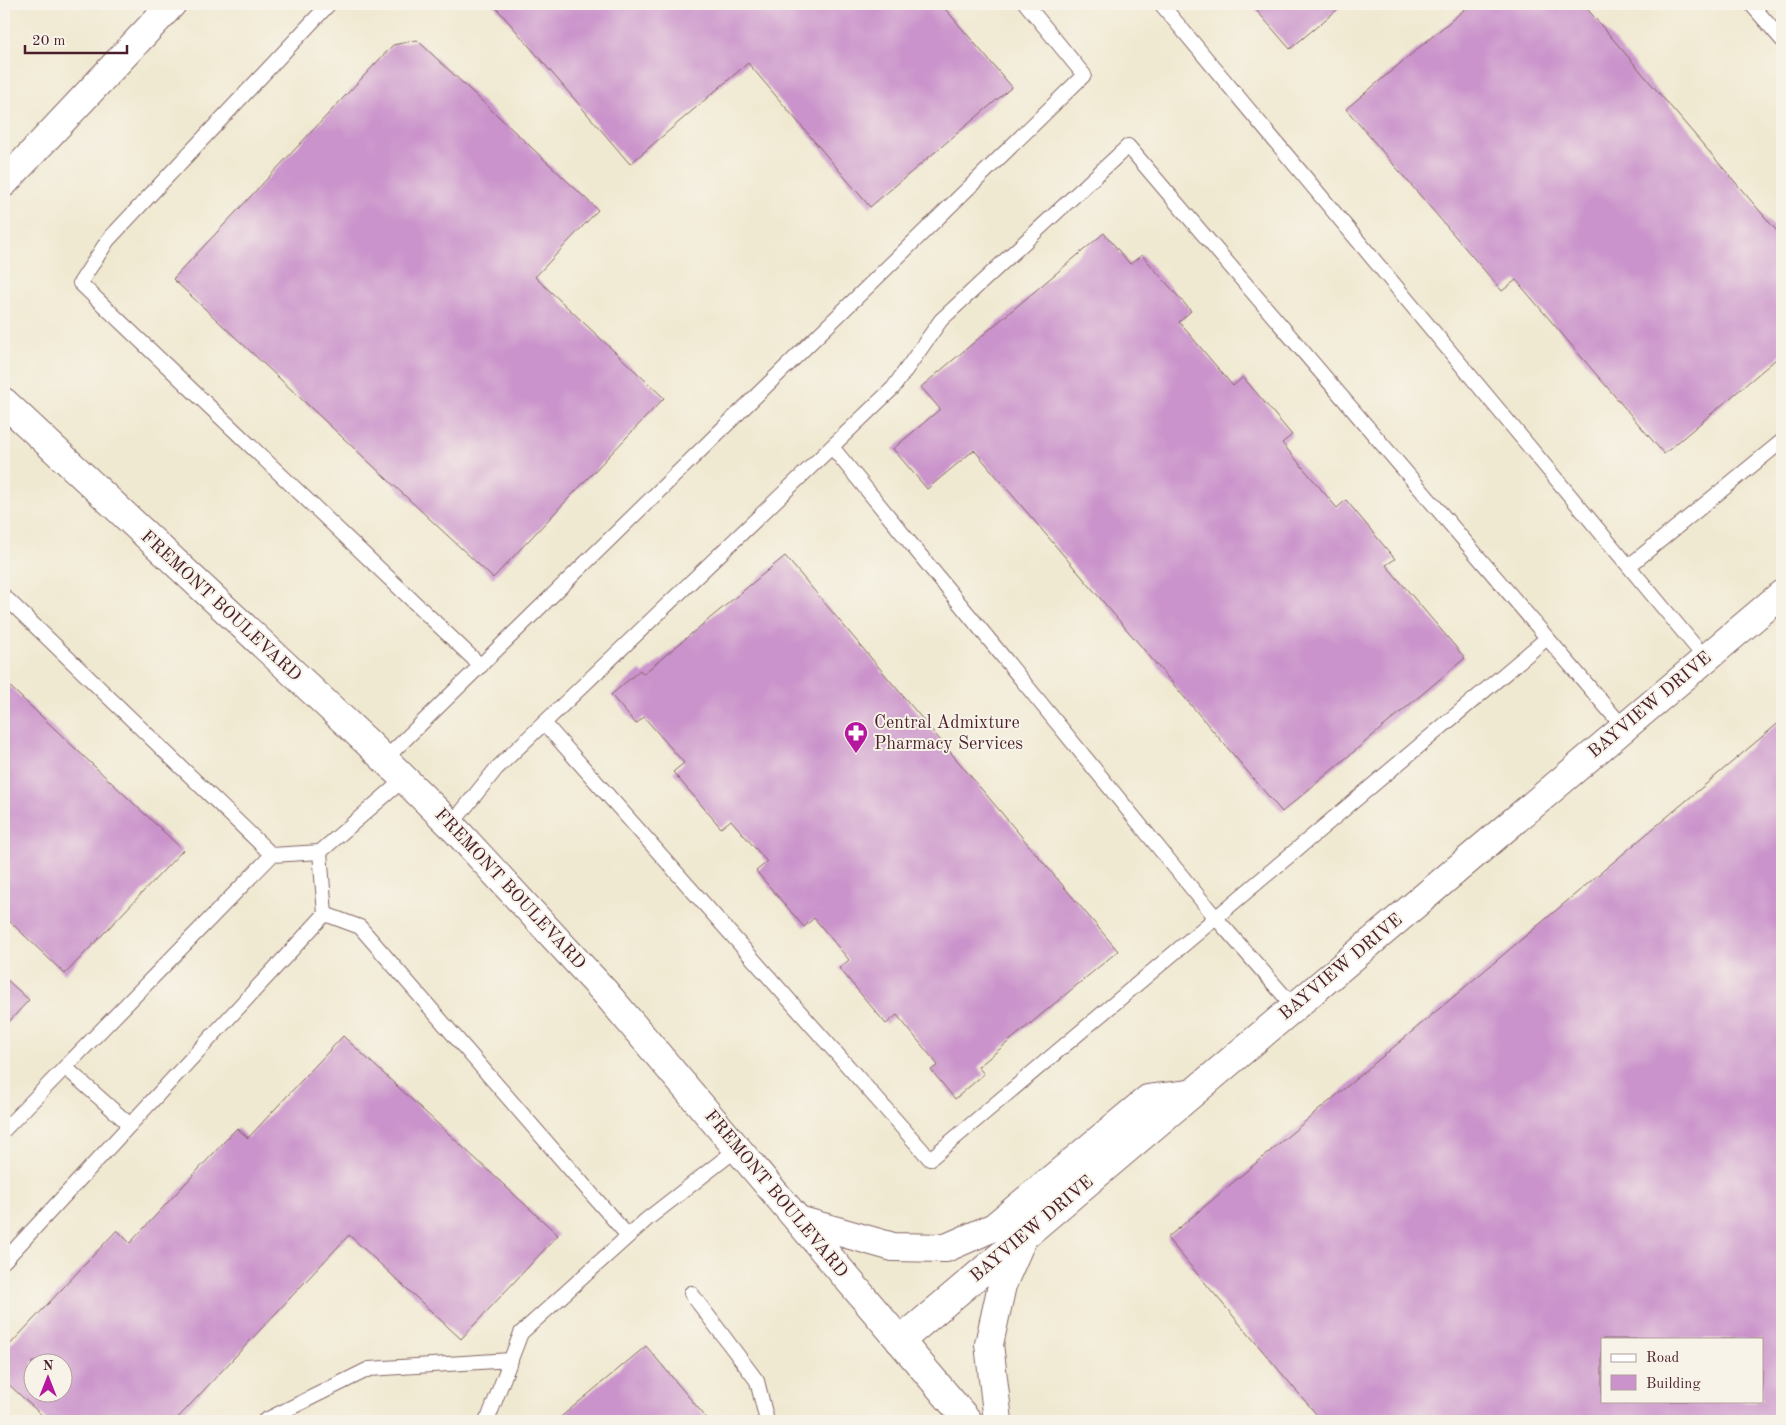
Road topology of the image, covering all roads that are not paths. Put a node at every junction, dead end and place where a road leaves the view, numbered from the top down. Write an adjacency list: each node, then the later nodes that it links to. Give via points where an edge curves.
1 (172, 4): 7 (main road)
2 (329, 4): 16 (lane, via 108,240 80,283)
3 (1026, 4): 16 (lane, via 1084,75)
4 (1161, 4): 11 (lane)
5 (1752, 4): 6 (lane)
6 (1782, 40)
7 (4, 183)
8 (4, 402): 19 (main road, FREMONT BOULEVARD)
9 (1782, 441): 11 (lane)
10 (832, 447): 14 (lane, via 893,388 941,320 1128,146); 17 (lane); 25 (lane)
11 (1629, 566): 15 (lane)
12 (1782, 594): 15 (main road, BAYVIEW DRIVE)
13 (4, 596): 23 (lane)
14 (1547, 638): 18 (lane); 25 (lane)
15 (1706, 658): 18 (main road, BAYVIEW DRIVE)
16 (481, 666): 19 (lane)
17 (544, 722): 21 (lane, via 496,769); 25 (lane, via 930,1159)
18 (1624, 728): 26 (main road, BAYVIEW DRIVE)
19 (385, 759): 20 (main road, FREMONT BOULEVARD)
20 (404, 779): 21 (main road, FREMONT BOULEVARD); 22 (lane)
21 (451, 825): 31 (main road, FREMONT BOULEVARD, via 604,991)
22 (320, 852): 23 (lane); 24 (lane)
23 (272, 855): 27 (lane)
24 (325, 914): 29 (lane); 33 (lane, via 360,927)
25 (1216, 918): 26 (lane)
26 (1294, 1007): 28 (main road, BAYVIEW DRIVE)
27 (65, 1067): 29 (lane); 30 (lane)
28 (1190, 1094): 32 (main road, via 1148,1099 994,1227 946,1248 893,1247); 34 (main road, BAYVIEW DRIVE)
29 (130, 1125): 35 (lane)
30 (4, 1130)
31 (737, 1148): 32 (main road, FREMONT BOULEVARD); 33 (lane)
32 (798, 1220): 37 (main road, FREMONT BOULEVARD)
33 (628, 1236): 38 (lane, via 520,1334)
34 (1023, 1237): 37 (main road, BAYVIEW DRIVE); 43 (main road, via 1002,1285 989,1344)
35 (4, 1261)
36 (691, 1293): 41 (lane, via 757,1381)
37 (900, 1341): 42 (main road, FREMONT BOULEVARD)
38 (511, 1360): 39 (lane, via 369,1369); 40 (lane)
39 (264, 1421)
40 (485, 1421)
41 (767, 1421)
42 (968, 1421)
43 (998, 1421)

